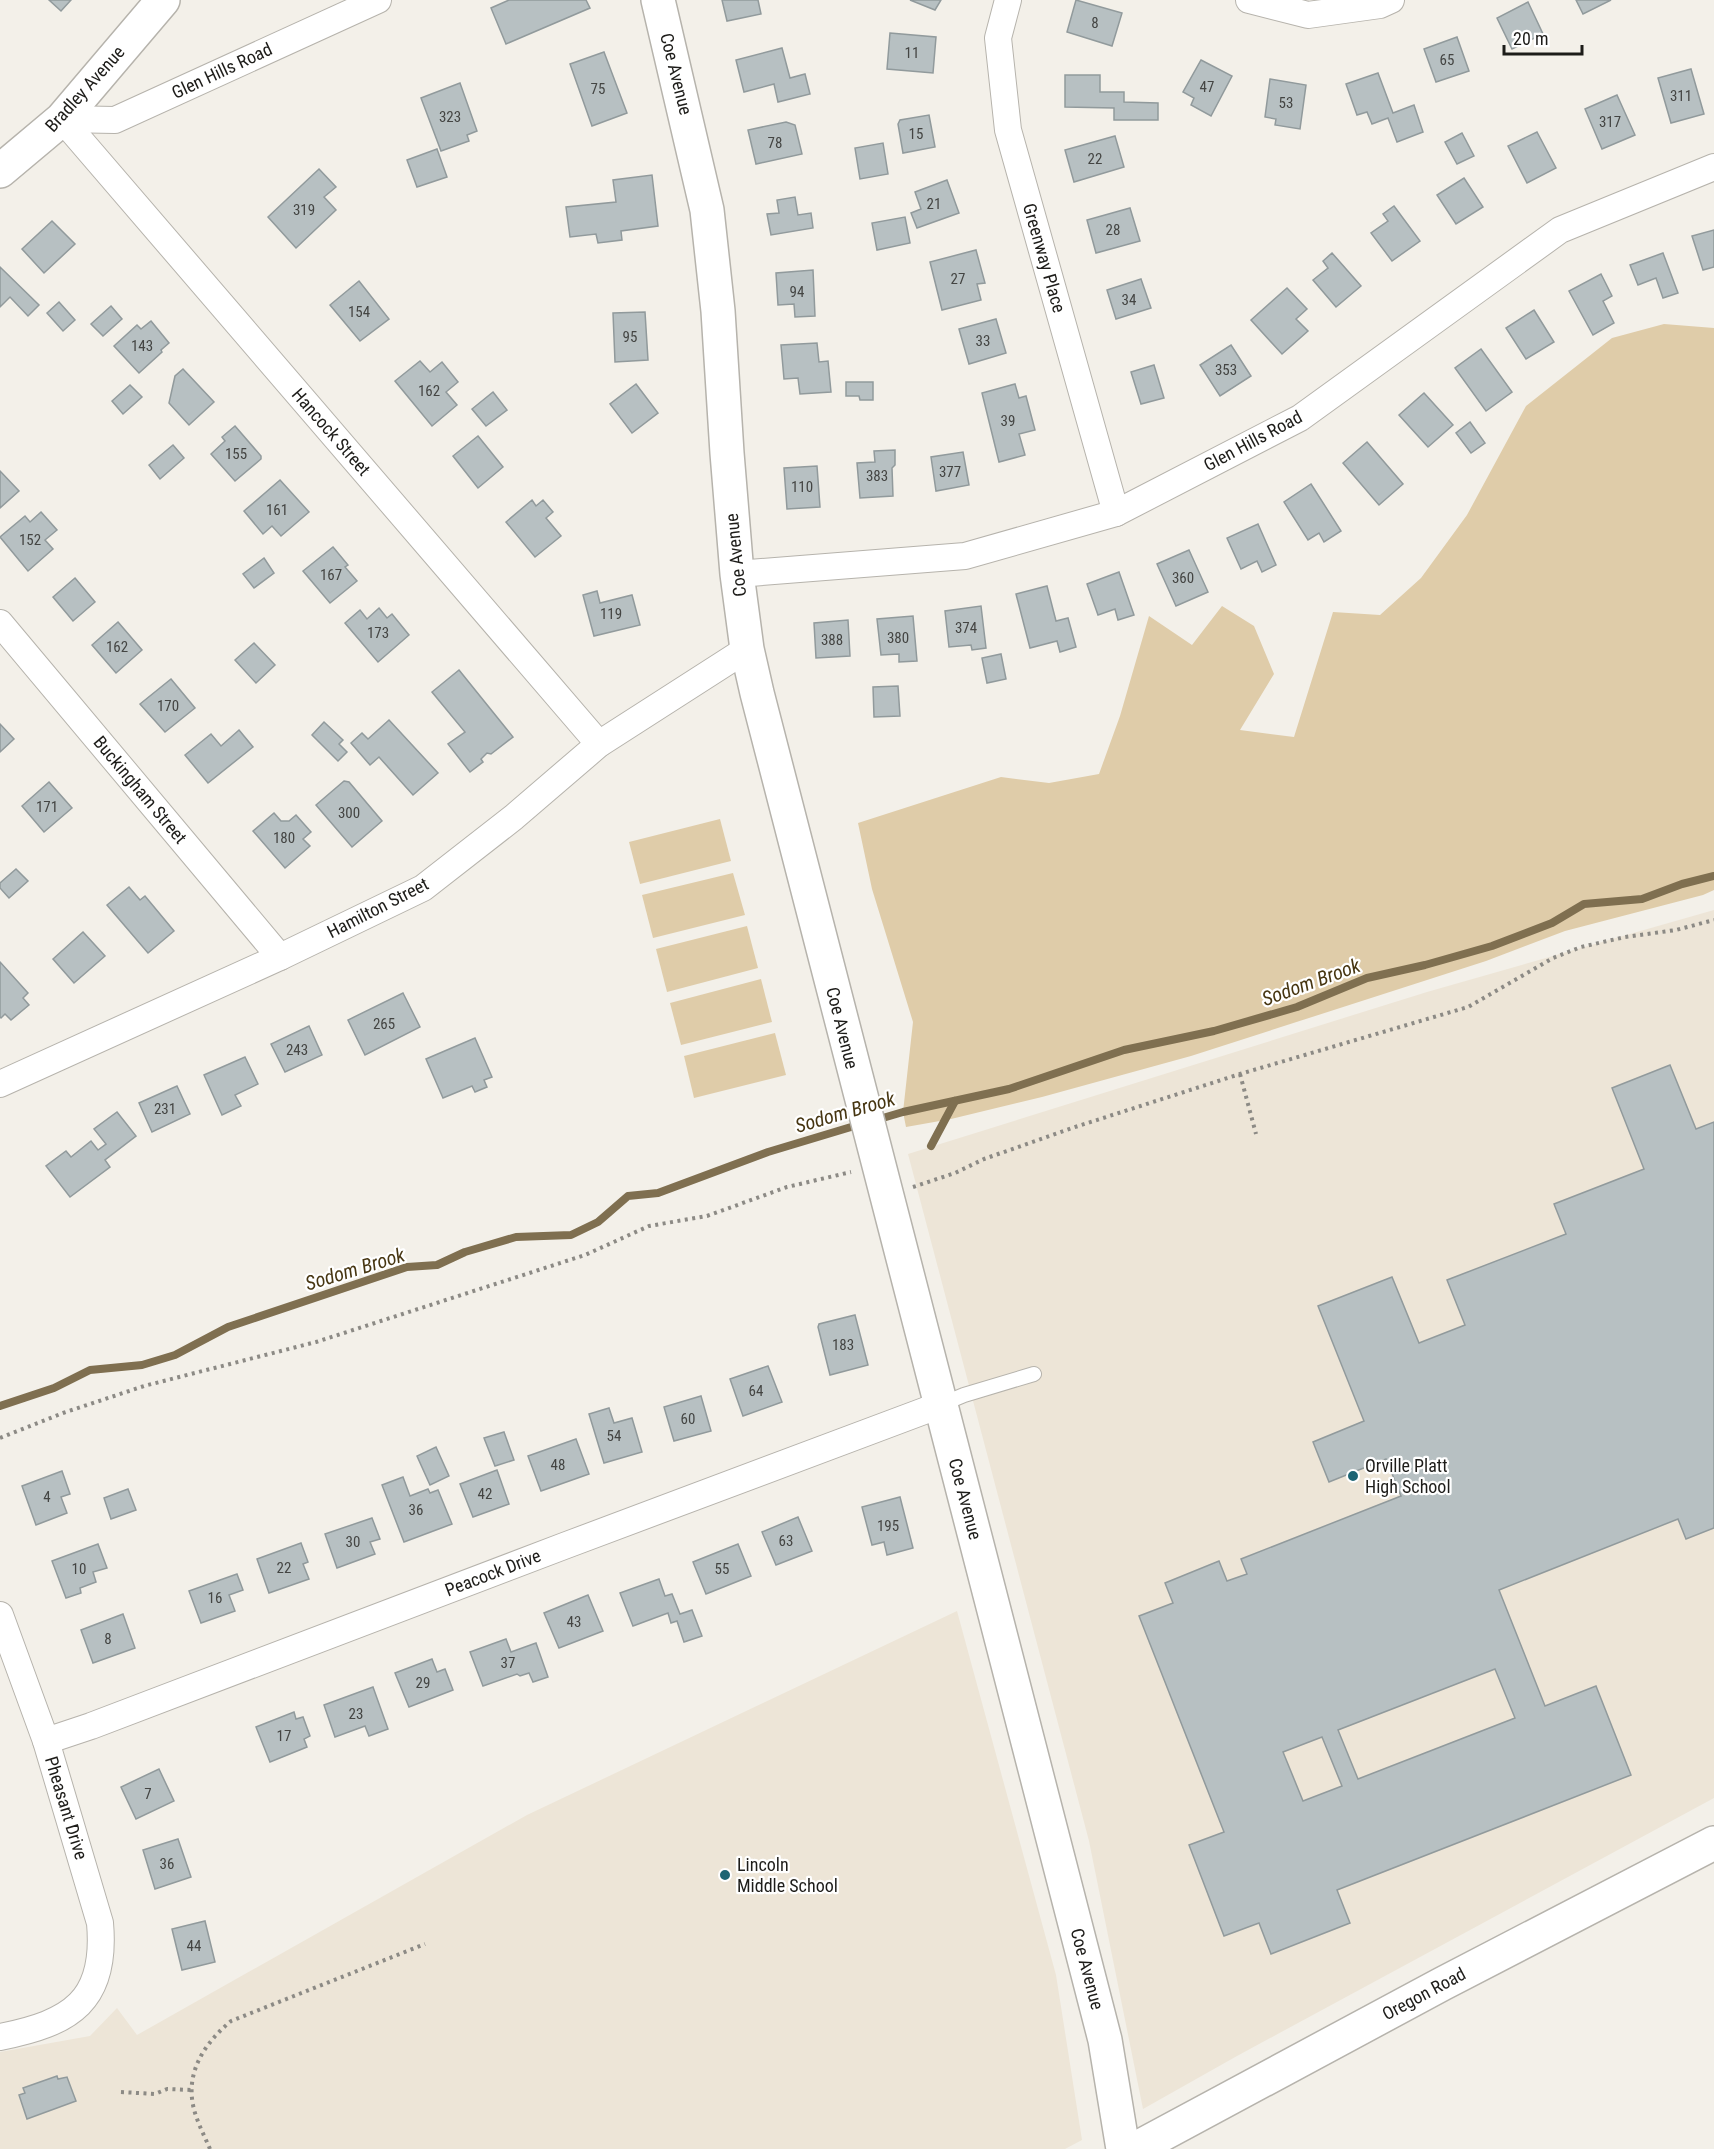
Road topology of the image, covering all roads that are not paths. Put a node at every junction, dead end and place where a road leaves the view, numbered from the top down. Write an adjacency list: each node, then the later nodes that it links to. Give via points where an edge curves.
1 (163, 0): 7 (street, Bradley Avenue)
2 (378, 0): 7 (street, Glen Hills Road, via 115,120)
3 (658, 0): 11 (street, Coe Avenue, via 707,210)
4 (1008, 0): 10 (street, Greenway Place, via 998,38 1008,130)
5 (1249, 0): 6 (street, via 1308,15)
6 (1391, 0)
7 (62, 119): 9 (street, Bradley Avenue); 14 (street, Hancock Street)
8 (1714, 167): 10 (street, Glen Hills Road, via 1560,230 1300,418)
9 (0, 171)
10 (1116, 513): 11 (street, Glen Hills Road, via 965,556)
11 (737, 574): 13 (street, Coe Avenue)
12 (0, 623): 15 (street, Buckingham Street)
13 (747, 650): 14 (street, Hamilton Street); 18 (street, Coe Avenue, via 859,1094 864,1161)
14 (599, 744): 15 (street, Hamilton Street, via 423,888)
15 (280, 957): 16 (street, Hamilton Street)
16 (0, 1084)
17 (1034, 1374): 18 (lane)
18 (940, 1406): 20 (street, Peacock Drive); 23 (street, Coe Avenue, via 1105,2040)
19 (0, 1615): 20 (street, Pheasant Drive)
20 (46, 1741): 22 (street, Pheasant Drive, via 100,1923 103,1949 98,1972 82,2002 57,2021)
21 (1714, 1843): 24 (street, Oregon Road)
22 (0, 2037)
23 (1123, 2149)
24 (1135, 2149)

